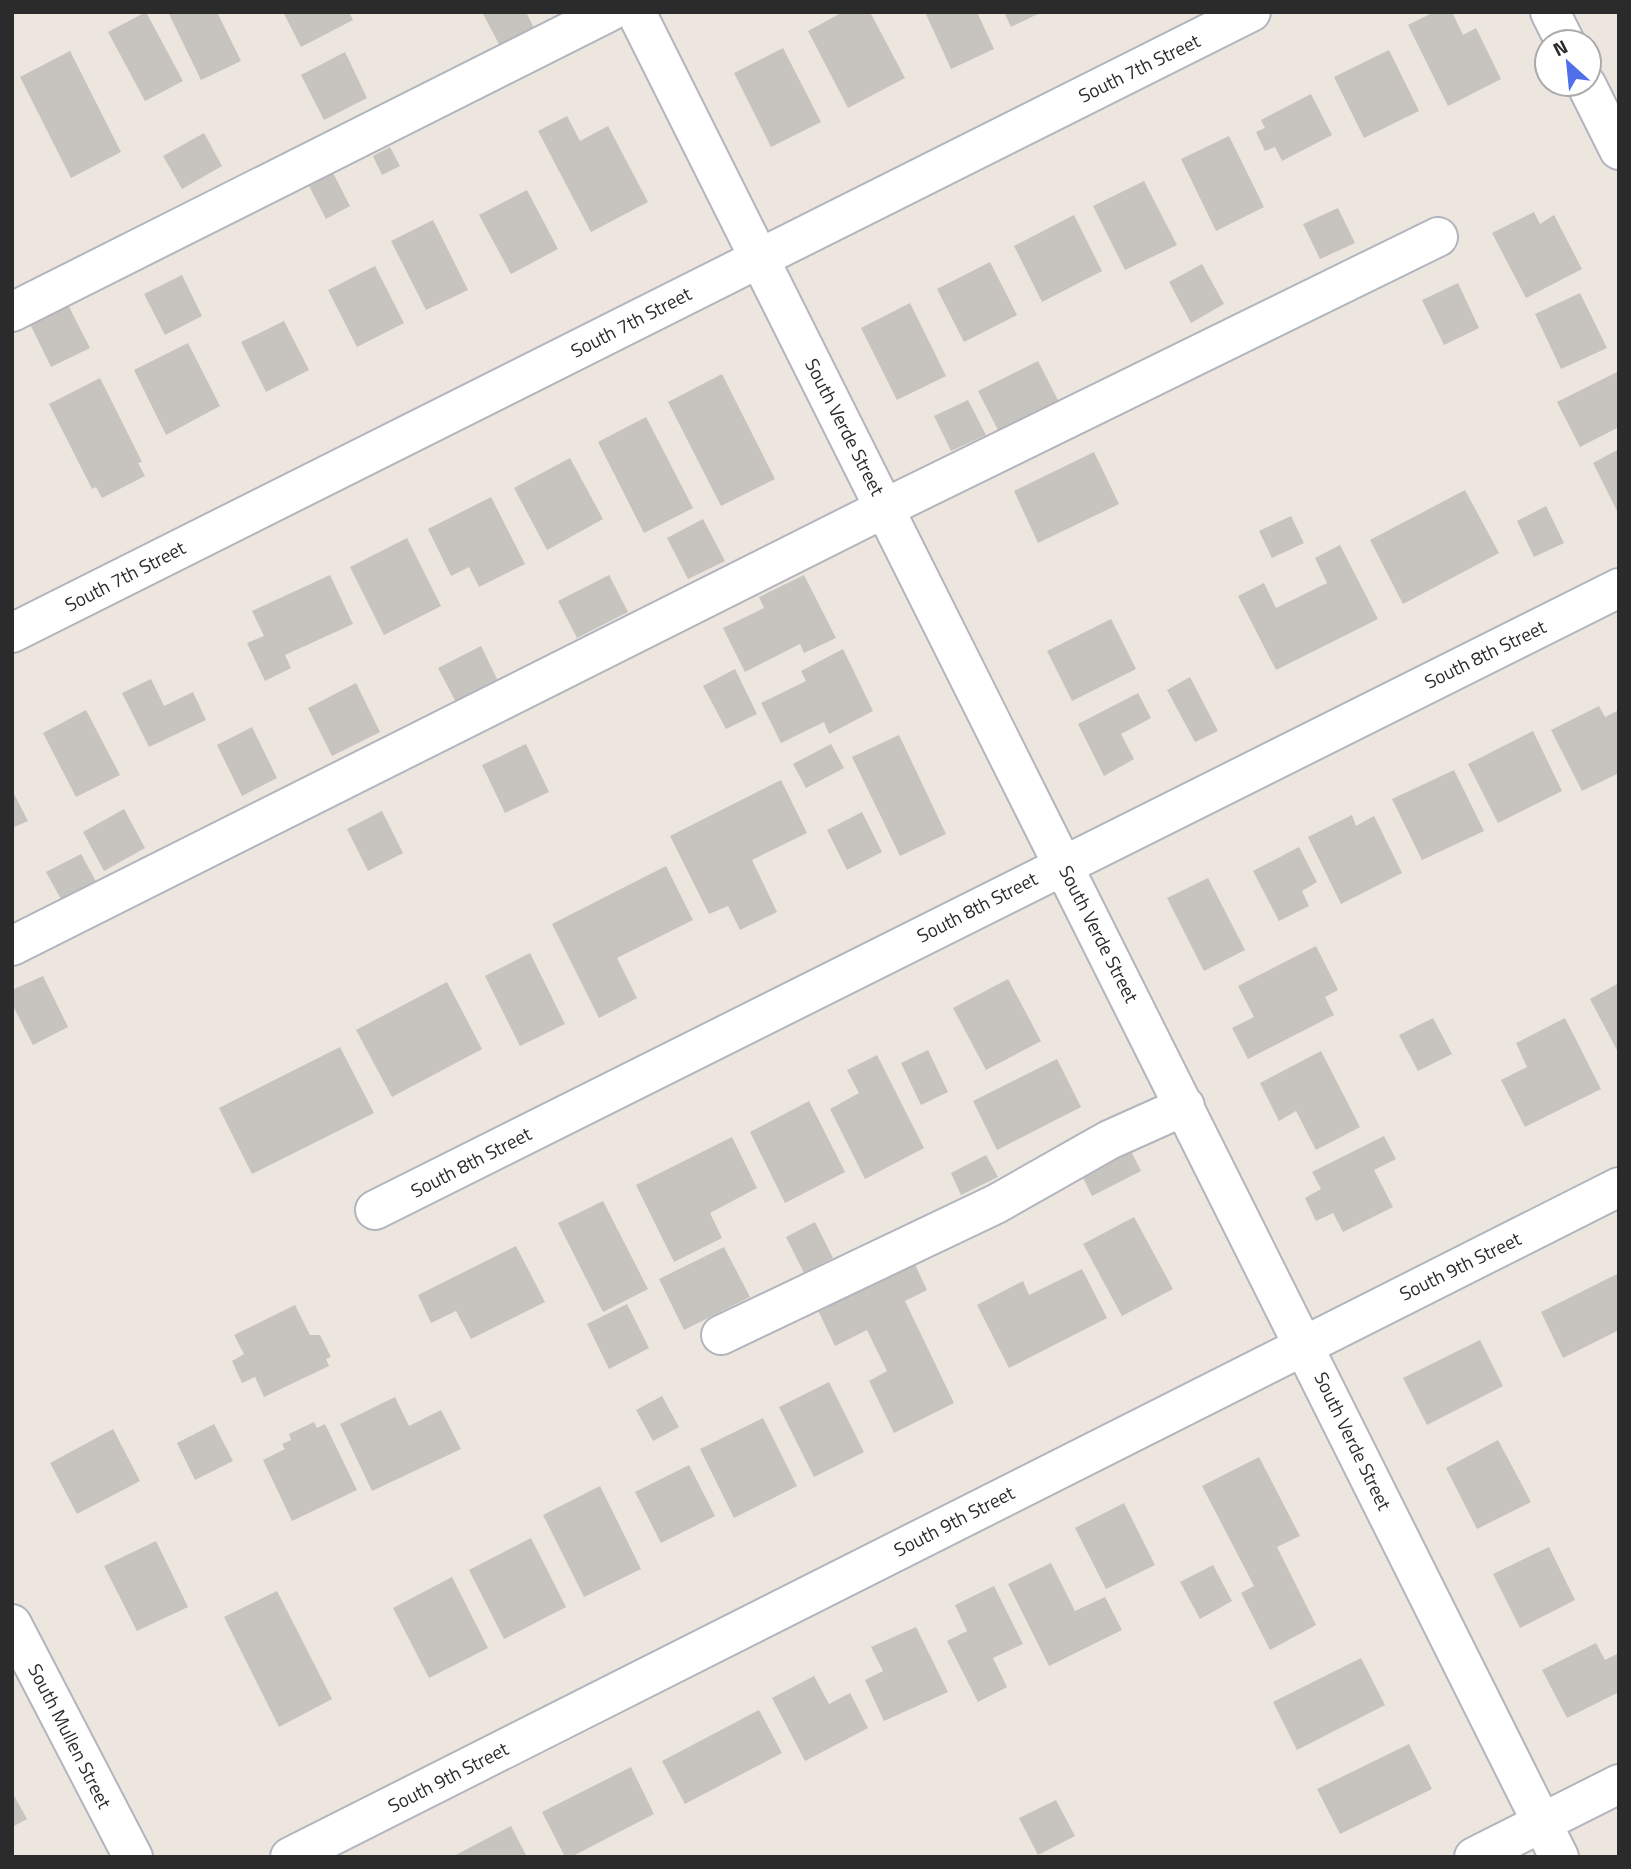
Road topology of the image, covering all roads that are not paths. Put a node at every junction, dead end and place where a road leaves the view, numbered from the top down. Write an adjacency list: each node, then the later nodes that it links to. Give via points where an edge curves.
1 (609, 12): 10 (street)
2 (636, 12): 9 (street, South Verde Street)
3 (1251, 12): 9 (street, South 7th Street)
4 (1550, 12): 5 (street)
5 (1558, 28)
6 (1593, 98): 7 (street)
7 (1618, 147)
8 (1438, 237): 11 (street)
9 (759, 257): 11 (street, South Verde Street); 13 (street, South 7th Street)
10 (12, 312)
11 (885, 508): 14 (street, South Verde Street); 15 (street)
12 (1619, 588): 14 (street, South 8th Street)
13 (12, 633)
14 (1064, 863): 16 (street, South Verde Street); 18 (street, South 8th Street)
15 (12, 946)
16 (1185, 1106): 19 (street, via 1109,1140 996,1204); 20 (street, South Verde Street)
17 (1619, 1187): 20 (street, South 9th Street)
18 (375, 1210)
19 (721, 1335)
20 (1304, 1343): 23 (street, South Verde Street); 25 (street, South 9th Street)
21 (12, 1624): 24 (street, South Mullen Street)
22 (1619, 1784): 23 (street)
23 (1542, 1822): 26 (street); 27 (street, South Verde Street)
24 (122, 1853)
25 (290, 1857)
26 (1474, 1857)
27 (1559, 1857)

